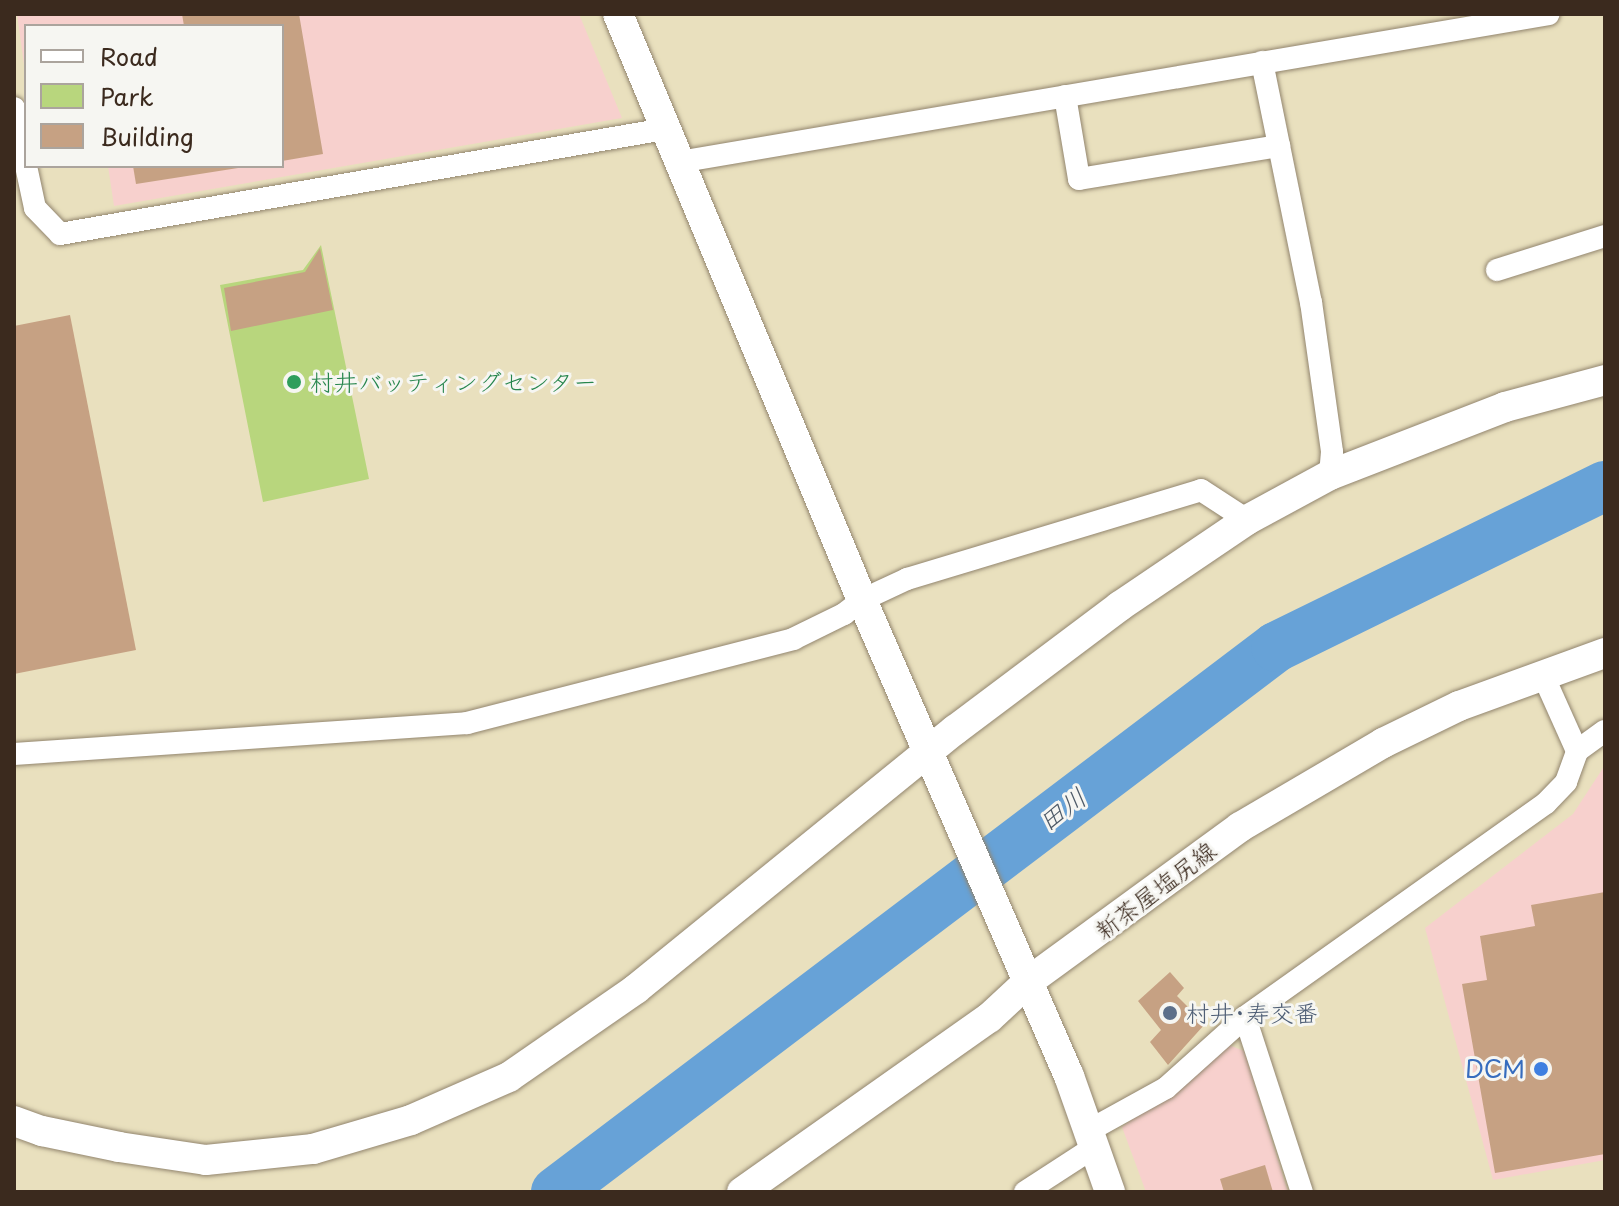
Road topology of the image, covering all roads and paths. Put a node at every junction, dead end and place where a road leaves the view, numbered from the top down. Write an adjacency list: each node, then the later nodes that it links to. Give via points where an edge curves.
1 (618, 14): 6 (street)
2 (1549, 14): 3 (street)
3 (1262, 62): 4 (street); 7 (street)
4 (1065, 96): 7 (street, via 1079,179); 9 (street)
5 (14, 108): 8 (street)
6 (665, 129): 9 (street); 10 (street, via 60,234 35,208)
7 (1279, 146): 14 (street, via 1311,302 1332,452)
8 (24, 156)
9 (679, 162): 16 (street)
10 (26, 168)
11 (1605, 236): 12 (street)
12 (1497, 270)
13 (1605, 380): 14 (street, via 1505,407)
14 (1330, 475): 15 (street)
15 (1247, 520): 16 (street, via 1201,490 907,579); 22 (street, via 1120,606)
16 (862, 600): 21 (street, via 793,639 467,723); 22 (street)
17 (1605, 653): 18 (street, 新茶屋塩尻線)
18 (1543, 675): 20 (street); 23 (street, 新茶屋塩尻線, via 1459,706 1383,743 1266,812)
19 (1605, 731): 20 (street)
20 (1577, 751): 24 (street, via 1566,782 1546,803)
21 (14, 754)
22 (934, 766): 23 (street); 25 (street, via 509,1077 411,1120 313,1149 206,1160 119,1147)
23 (1029, 981): 26 (street); 27 (street, 新茶屋塩尻線, via 989,1018)
24 (1245, 1017): 26 (street, via 1166,1088); 30 (street)
25 (14, 1121)
26 (1093, 1138): 28 (street); 29 (street)
27 (742, 1192)
28 (1025, 1192)
29 (1110, 1192)
30 (1302, 1192)

